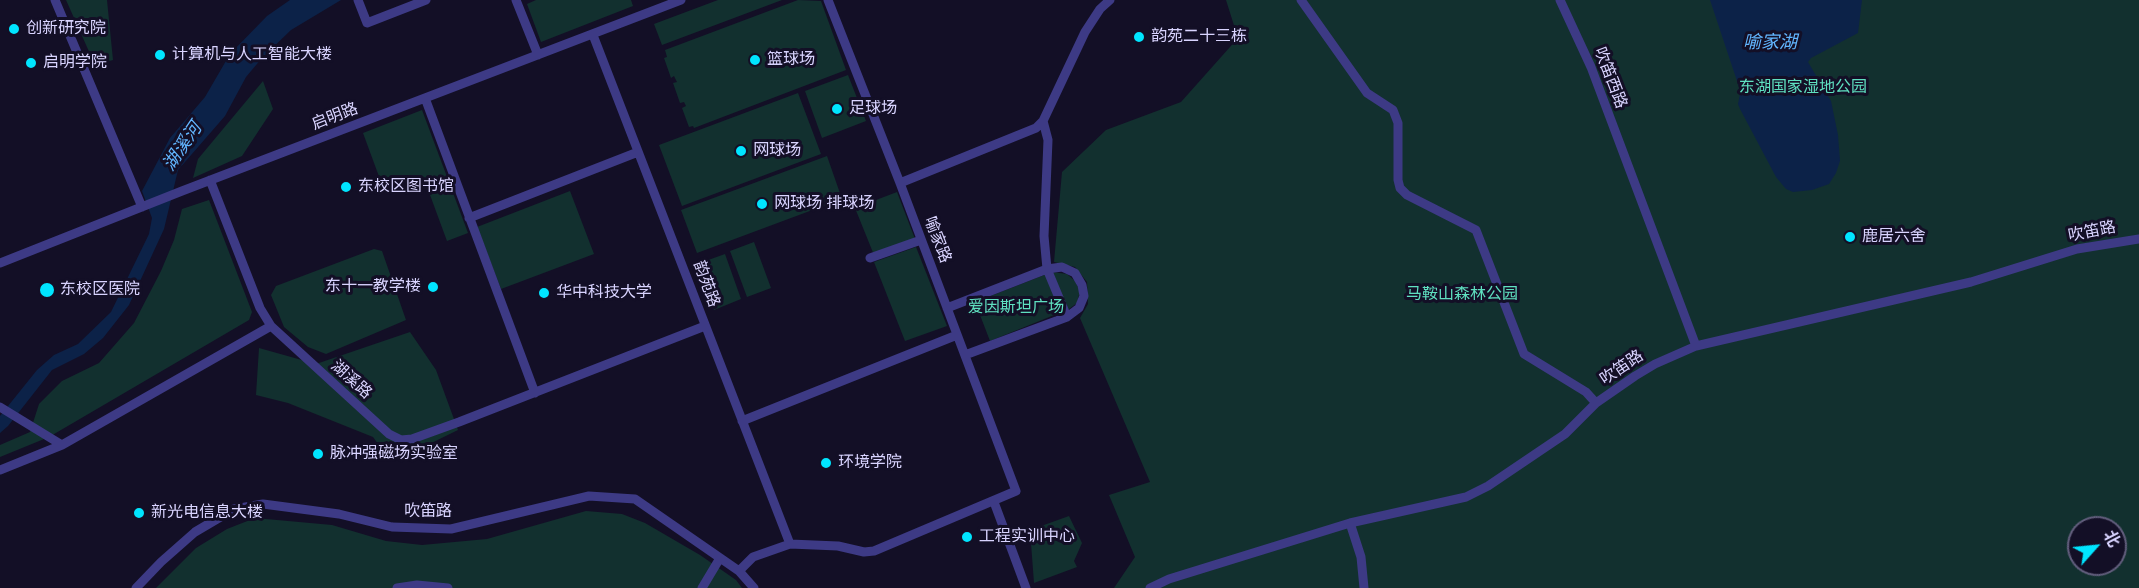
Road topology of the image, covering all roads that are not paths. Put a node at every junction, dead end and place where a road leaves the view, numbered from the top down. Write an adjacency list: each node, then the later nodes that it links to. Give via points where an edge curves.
1 (54, 0): 17 (street)
2 (358, 0): 3 (street, via 367,23)
3 (426, 0)
4 (516, 0): 11 (street)
5 (681, 0): 10 (street, 启明路)
6 (828, 0): 16 (street, 喻家路)
7 (1110, 0): 13 (street, via 1085,32)
8 (1301, 0): 32 (street, via 1367,93 1393,110 1398,123 1398,180 1403,192 1476,230 1524,354 1586,392)
9 (1560, 0): 29 (street, 吹笛西路, via 1585,52)
10 (593, 35): 11 (street, 启明路); 14 (street, 韵苑路)
11 (538, 55): 12 (street, 启明路)
12 (425, 98): 15 (street, 启明路); 18 (street)
13 (1043, 122): 16 (street); 23 (street, via 1048,140 1044,236)
14 (638, 152): 18 (street); 27 (street, 韵苑路)
15 (210, 180): 17 (street, 启明路); 26 (street, via 257,301)
16 (900, 183): 20 (street, 喻家路)
17 (143, 207): 22 (street, 启明路)
18 (469, 218): 31 (street)
19 (2139, 239): 29 (street, 吹笛路, via 2077,249 1971,282)
20 (921, 240): 21 (street); 24 (street, 喻家路)
21 (870, 258)
22 (0, 263)
23 (1047, 268): 24 (street); 25 (street); 25 (street, via 1062,267 1075,273 1082,285 1084,296 1079,308)
24 (947, 308): 28 (street, 喻家路)
25 (1067, 317): 30 (street)
26 (271, 326): 31 (street, 湖溪路, via 400,440 412,439); 35 (street)
27 (705, 326): 31 (street, 湖溪路); 34 (street, 韵苑路)
28 (957, 335): 30 (street, 喻家路); 34 (street)
29 (1696, 346): 32 (street, 吹笛路, via 1655,364)
30 (965, 355): 37 (street, 喻家路, via 1016,491)
31 (535, 393)
32 (1596, 404): 38 (street, 吹笛路, via 1565,434 1488,486 1466,496)
33 (0, 407): 35 (street)
34 (742, 421): 39 (street, 韵苑路)
35 (62, 445): 36 (street)
36 (0, 470)
37 (994, 502): 39 (street, via 874,551); 47 (street)
38 (1350, 522): 48 (street, 吹笛路); 49 (street)
39 (790, 544): 41 (street, via 753,557)
40 (720, 558): 41 (street, 吹笛路); 42 (street, 吹笛路, via 635,499 589,496 452,529 392,527 339,514 263,504 234,509 195,532); 45 (street)
41 (740, 571): 46 (street, 吹笛路)
42 (136, 588)
43 (397, 588): 44 (street)
44 (448, 588)
45 (702, 588)
46 (754, 588)
47 (1026, 588)
48 (1150, 588)
49 (1365, 588)

